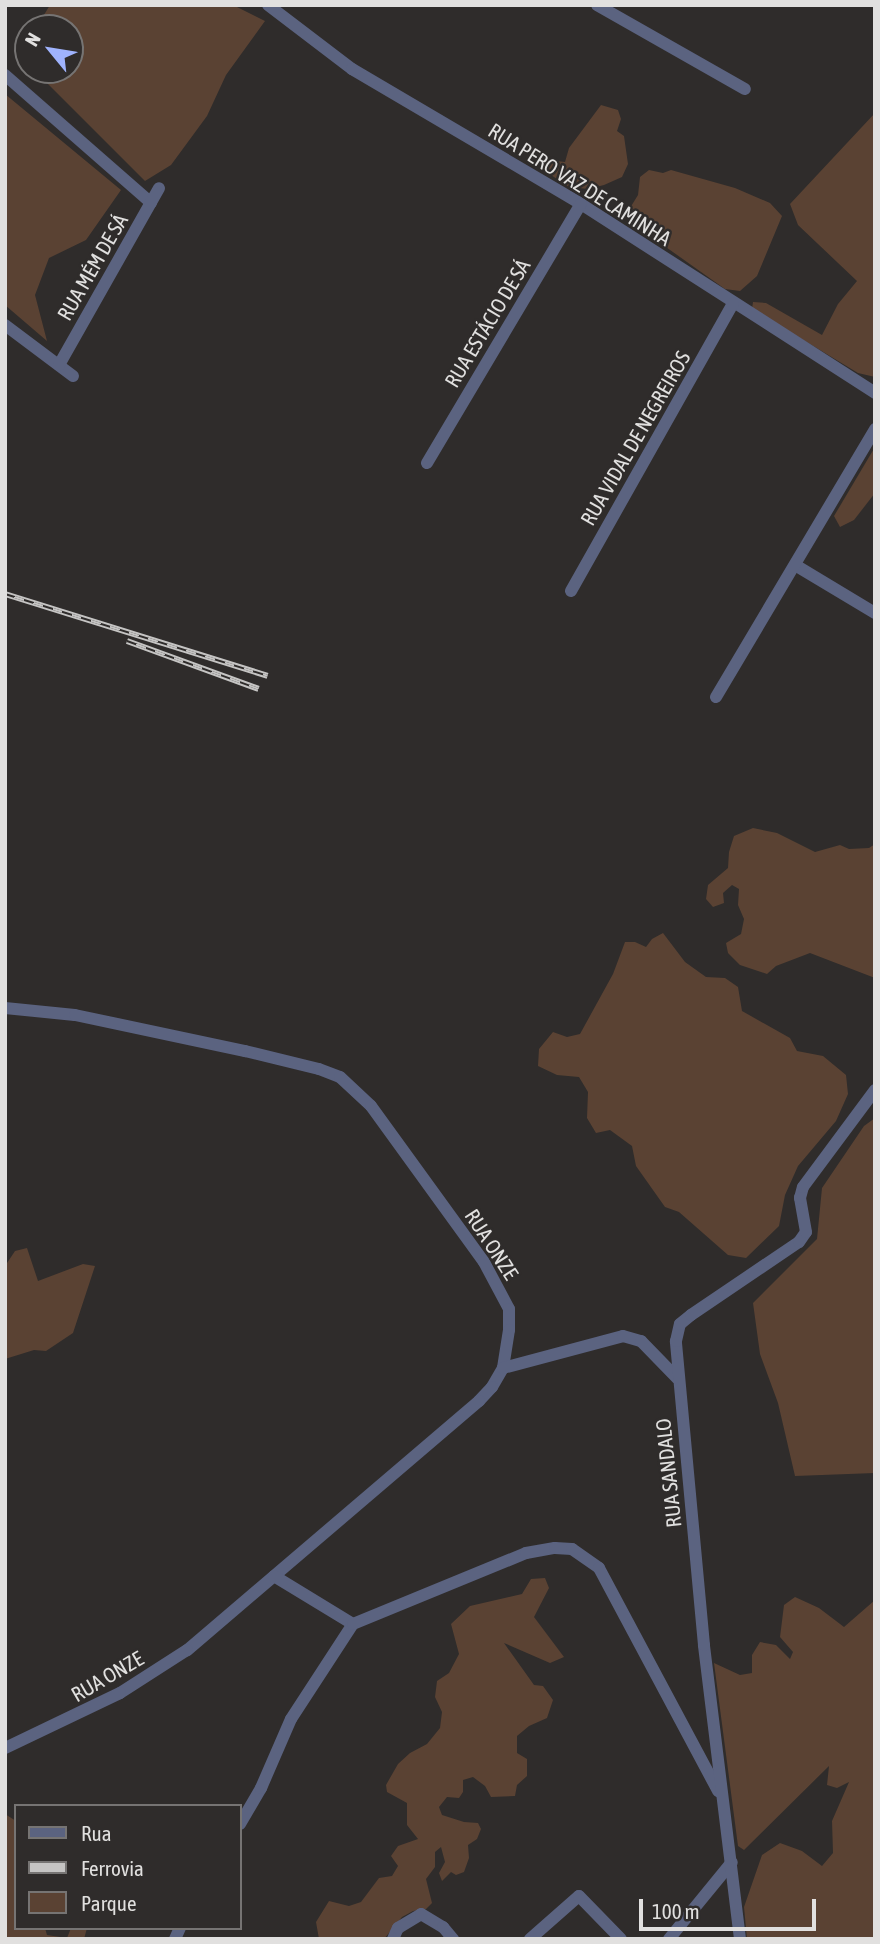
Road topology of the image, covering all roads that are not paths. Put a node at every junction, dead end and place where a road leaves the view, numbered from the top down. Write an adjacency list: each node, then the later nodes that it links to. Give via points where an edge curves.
1 (268, 5): 7 (street, RUA PERO VAZ DE CAMINHA, via 352,69)
2 (597, 5): 4 (street)
3 (5, 75): 6 (street)
4 (745, 89)
5 (159, 188): 6 (street, RUA MÉM DE SÁ)
6 (151, 203): 10 (street, RUA MÉM DE SÁ)
7 (581, 204): 8 (street, RUA PERO VAZ DE CAMINHA); 14 (street, RUA ESTÁCIO DE SÁ)
8 (733, 304): 12 (street, RUA PERO VAZ DE CAMINHA); 16 (street, RUA VIDAL DE NEGREIROS)
9 (5, 325): 10 (street)
10 (59, 365): 11 (street)
11 (73, 376)
12 (875, 393)
13 (875, 429): 15 (street)
14 (427, 463)
15 (795, 565): 17 (street); 18 (street)
16 (571, 591)
17 (875, 613)
18 (716, 697)
19 (5, 1008): 21 (street, RUA ONZE, via 75,1016 245,1051 319,1069 348,1083 371,1105 500,1288 509,1310)
20 (875, 1090): 22 (street, RUA SANDALO, via 803,1187 800,1198 806,1232 799,1242 680,1324)
21 (503, 1368): 22 (street, via 623,1336 641,1341); 23 (street, RUA ONZE, via 479,1401)
22 (677, 1378): 26 (street, RUA SANDALO)
23 (274, 1576): 24 (street); 25 (street, RUA ONZE, via 187,1650 120,1693)
24 (353, 1623): 26 (street, via 526,1553 572,1549 598,1568 616,1597); 27 (street, via 291,1719)
25 (5, 1748)
26 (723, 1800): 28 (street, RUA SANDALO)
27 (242, 1821)
28 (732, 1861): 33 (street); 34 (street, RUA SANDALO)
29 (393, 1939): 30 (street, via 398,1928 421,1914)
30 (453, 1939)
31 (530, 1939): 32 (street, via 579,1896)
32 (621, 1939)
33 (668, 1939)
34 (740, 1939)

